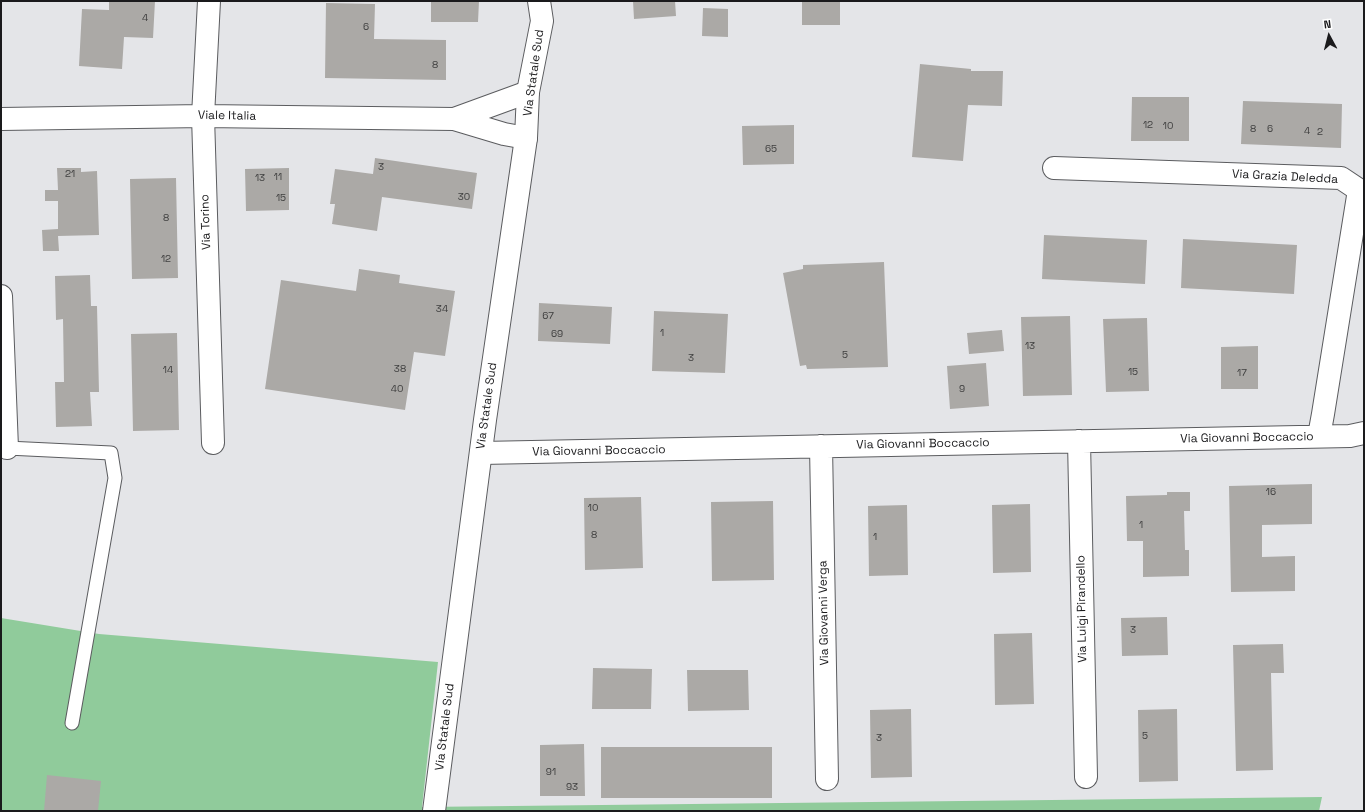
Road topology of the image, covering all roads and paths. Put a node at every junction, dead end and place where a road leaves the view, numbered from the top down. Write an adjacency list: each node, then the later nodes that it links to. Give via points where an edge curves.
1 (209, 1): 4 (street, Via Torino)
2 (539, 1): 3 (street, Via Statale Sud, via 542,21)
3 (528, 92): 6 (street, Viale Italia); 7 (street, Via Statale Sud)
4 (203, 116): 5 (street, Viale Italia); 6 (street, Viale Italia); 13 (street, Via Torino)
5 (1, 119)
6 (454, 119): 7 (street, Viale Italia)
7 (526, 138): 16 (street, Via Statale Sud)
8 (1054, 168): 11 (street, Via Grazia Deledda, via 1341,178 1359,190)
9 (1, 296): 15 (street)
10 (1364, 433): 11 (street, Via Giovanni Boccaccio, via 1350,436)
11 (1319, 436): 12 (street, Via Giovanni Boccaccio)
12 (1079, 441): 14 (street, Via Giovanni Boccaccio); 18 (street, Via Luigi Pirandello)
13 (213, 443)
14 (821, 446): 16 (street, Via Giovanni Boccaccio); 19 (street, Via Giovanni Verga)
15 (7, 448): 17 (lane, via 111,453 115,478)
16 (481, 454): 20 (street, Via Statale Sud)
17 (72, 723)
18 (1086, 777)
19 (827, 779)
20 (434, 811)

